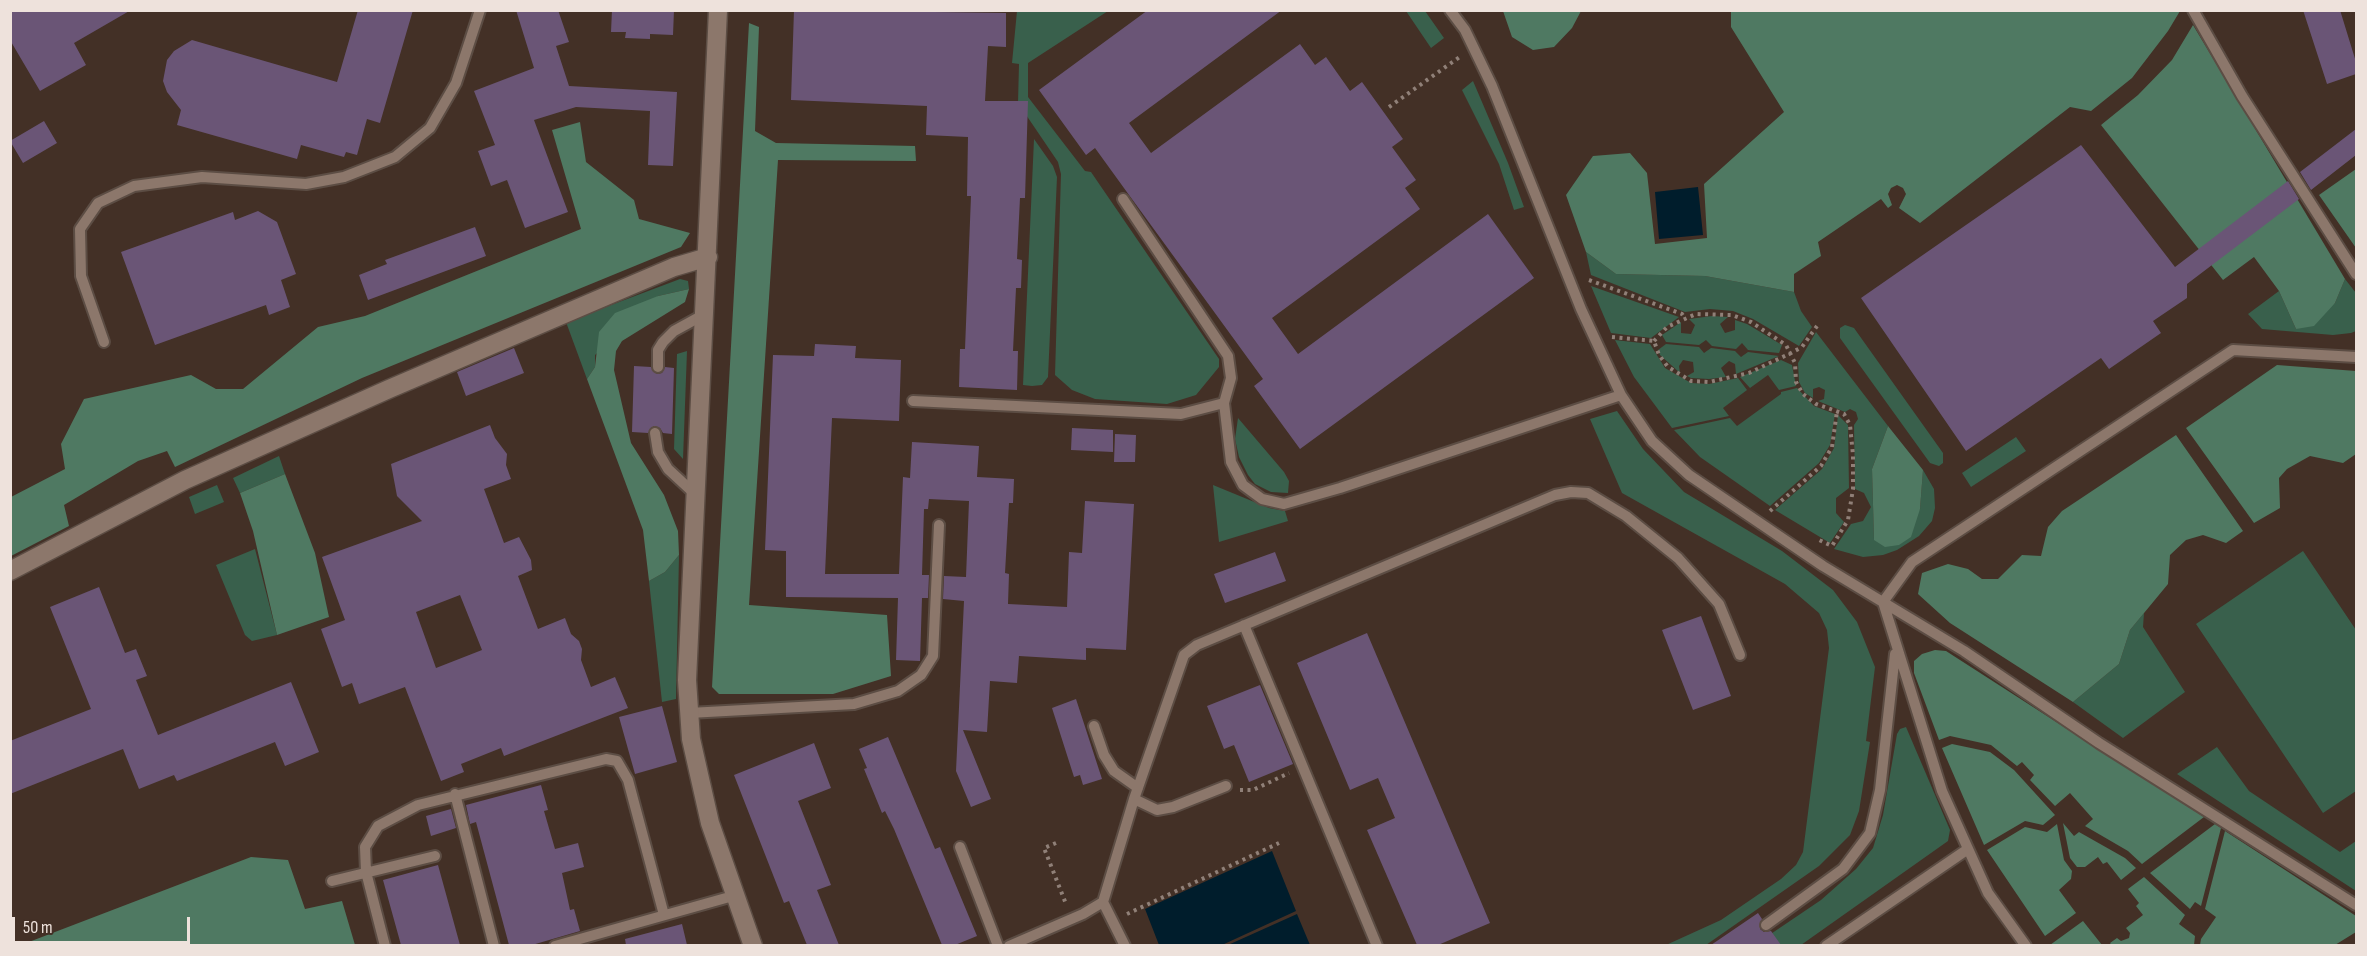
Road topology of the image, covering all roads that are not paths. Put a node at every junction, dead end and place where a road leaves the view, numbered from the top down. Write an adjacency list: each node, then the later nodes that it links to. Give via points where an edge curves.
1 (480, 10): 9 (lane, via 456,82 430,128 395,157 345,177 306,184 202,177 134,186 98,203 80,229 81,276)
2 (718, 10): 6 (street)
3 (1450, 10): 12 (lane, via 1465,30 1492,86 1551,237)
4 (2193, 10): 7 (lane, via 2242,96)
5 (1123, 199): 14 (lane, via 1228,356 1231,378)
6 (708, 257): 8 (street); 18 (street, via 674,267 389,388 185,480)
7 (2356, 274)
8 (705, 314): 11 (lane, via 674,331 663,342 658,350); 16 (street)
9 (104, 342)
10 (2356, 357): 19 (lane, via 2233,350 1912,562)
11 (658, 367)
12 (1621, 395): 14 (lane, via 1284,504 1262,499 1243,485 1226,437); 19 (lane, via 1652,441 1689,475)
13 (914, 401): 14 (lane, via 1180,414)
14 (1224, 403)
15 (655, 433): 16 (lane, via 658,452 668,469)
16 (695, 494): 23 (street)
17 (939, 525): 23 (lane, via 933,656 921,675 898,691 854,704)
18 (10, 571)
19 (1882, 602): 21 (lane); 36 (lane)
20 (1244, 625): 22 (lane, via 1555,495 1588,493 1626,516 1678,558 1719,604); 26 (lane, via 1197,645 1184,655); 46 (lane)
21 (1895, 648): 30 (lane, via 1942,791); 38 (lane, via 1880,790 1870,833 1843,869)
22 (1740, 655)
23 (689, 713): 34 (street, via 691,740 710,824)
24 (1094, 726): 26 (lane, via 1114,771)
25 (1226, 786): 28 (lane, via 1157,810)
26 (1138, 788): 28 (lane)
27 (455, 794): 32 (lane, via 418,805 378,826 365,847); 37 (lane, via 606,759 617,761 628,780); 40 (lane)
28 (1134, 800): 35 (lane)
29 (960, 847): 43 (lane)
30 (1968, 849): 47 (lane); 48 (lane, via 1988,893)
31 (435, 856): 32 (lane)
32 (366, 872): 33 (lane); 39 (lane)
33 (332, 881)
34 (733, 896): 37 (lane); 42 (street)
35 (1103, 902): 44 (lane); 45 (lane)
36 (2356, 905)
37 (664, 915): 41 (lane)
38 (1766, 925)
39 (385, 945)
40 (494, 945)
41 (555, 945)
42 (753, 945)
43 (998, 945)
44 (1009, 945)
45 (1125, 945)
46 (1377, 945)
47 (1826, 945)
48 (2026, 945)

